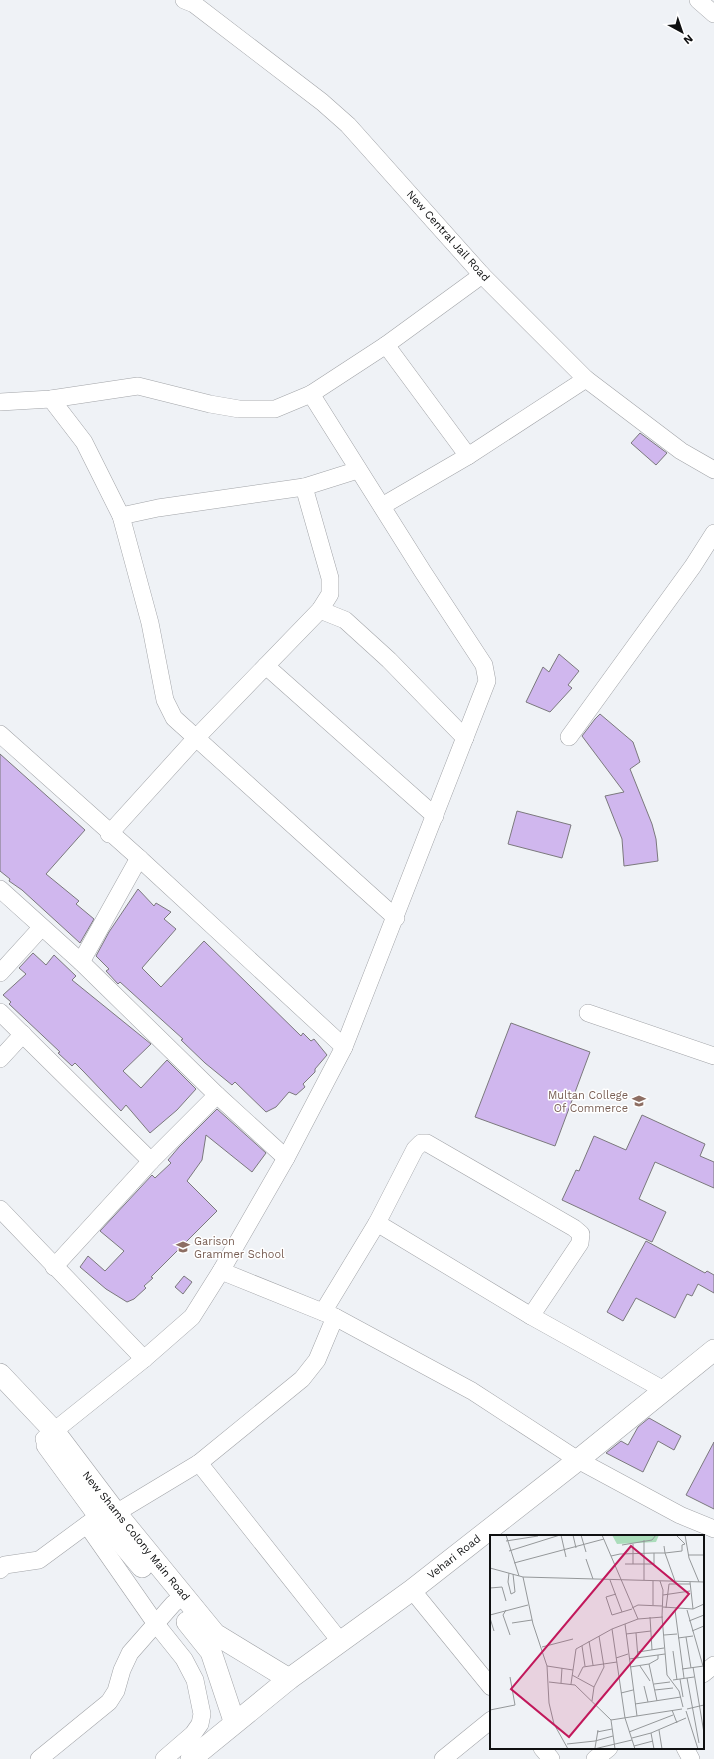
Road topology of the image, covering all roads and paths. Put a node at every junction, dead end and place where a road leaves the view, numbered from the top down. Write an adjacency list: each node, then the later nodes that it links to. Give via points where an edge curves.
1 (184, 0): 4 (street, New Central Jail Road, via 194,4 322,102 348,125)
2 (698, 0): 3 (street)
3 (714, 14)
4 (482, 275): 5 (street); 6 (street, New Central Jail Road)
5 (386, 345): 7 (street); 10 (street)
6 (586, 379): 10 (street); 12 (street, New Central Jail Road, via 681,451)
7 (311, 394): 8 (street, via 275,408 232,408 138,386); 11 (street)
8 (51, 399): 9 (street); 15 (street, via 84,442)
9 (0, 402)
10 (468, 456): 14 (street)
11 (358, 470): 13 (street); 14 (street)
12 (714, 470)
13 (304, 487): 15 (street, via 158,508); 17 (street, via 330,578 330,594)
14 (382, 506): 22 (street, via 484,665 487,681)
15 (122, 516): 21 (street, via 150,623 165,700 174,718)
16 (714, 533): 20 (street, via 693,566)
17 (320, 610): 18 (street); 22 (street, via 345,620 389,660)
18 (266, 666): 21 (street); 23 (street)
19 (0, 734): 24 (street)
20 (569, 737)
21 (196, 738): 24 (street); 27 (street)
22 (465, 738): 23 (street)
23 (435, 816): 27 (street)
24 (109, 834): 25 (street)
25 (139, 858): 29 (street); 34 (street)
26 (0, 889): 28 (street)
27 (396, 918): 34 (street)
28 (41, 928): 29 (street); 30 (street)
29 (81, 962): 37 (street)
30 (0, 973)
31 (0, 1012): 33 (street)
32 (588, 1013): 35 (street)
33 (23, 1034): 36 (street); 39 (street)
34 (344, 1047): 38 (street)
35 (714, 1056)
36 (0, 1060)
37 (216, 1095): 38 (street); 39 (street)
38 (286, 1158): 43 (street)
39 (151, 1161): 42 (street)
40 (0, 1209): 42 (street)
41 (377, 1223): 44 (street); 45 (street); 45 (street, via 415,1149 421,1143 427,1143 574,1228 581,1234 580,1243)
42 (54, 1267): 47 (street)
43 (221, 1271): 44 (street); 47 (street, via 192,1317)
44 (329, 1314): 52 (street, via 472,1391); 53 (street, via 317,1360 302,1379)
45 (531, 1316): 49 (street)
46 (714, 1350): 49 (main road, Vehari Road)
47 (144, 1359): 51 (street)
48 (0, 1374): 51 (main road, New Shams Colony Main Road)
49 (664, 1390): 52 (main road, Vehari Road)
50 (0, 1394): 51 (main road, New Shams Colony Main Road)
51 (48, 1436): 54 (main road, New Shams Colony Main Road)
52 (578, 1460): 55 (street, via 680,1515); 57 (main road, Vehari Road)
53 (199, 1463): 54 (street); 60 (street)
54 (103, 1516): 56 (street, via 39,1560); 58 (main road, New Shams Colony Main Road); 59 (street)
55 (714, 1529)
56 (2, 1565)
57 (412, 1590): 60 (main road, Vehari Road); 64 (street)
58 (178, 1600): 59 (street); 63 (main road, New Shams Colony Main Road, via 215,1634); 66 (main road, New Shams Colony Main Road, via 211,1652)
59 (156, 1624): 70 (street, via 130,1653 116,1691 109,1702); 71 (street, via 192,1673 201,1701 202,1714 200,1724 193,1734)
60 (340, 1641): 63 (main road, Vehari Road)
61 (714, 1665): 62 (street)
62 (704, 1673)
63 (289, 1679): 66 (main road, Vehari Road)
64 (490, 1686)
65 (490, 1721): 73 (street)
66 (234, 1722): 72 (main road, Vehari Road)
67 (543, 1749): 74 (street)
68 (608, 1749): 75 (street)
69 (686, 1749): 76 (street)
70 (39, 1759)
71 (164, 1759)
72 (191, 1759)
73 (443, 1759)
74 (552, 1759)
75 (595, 1759)
76 (691, 1759)

